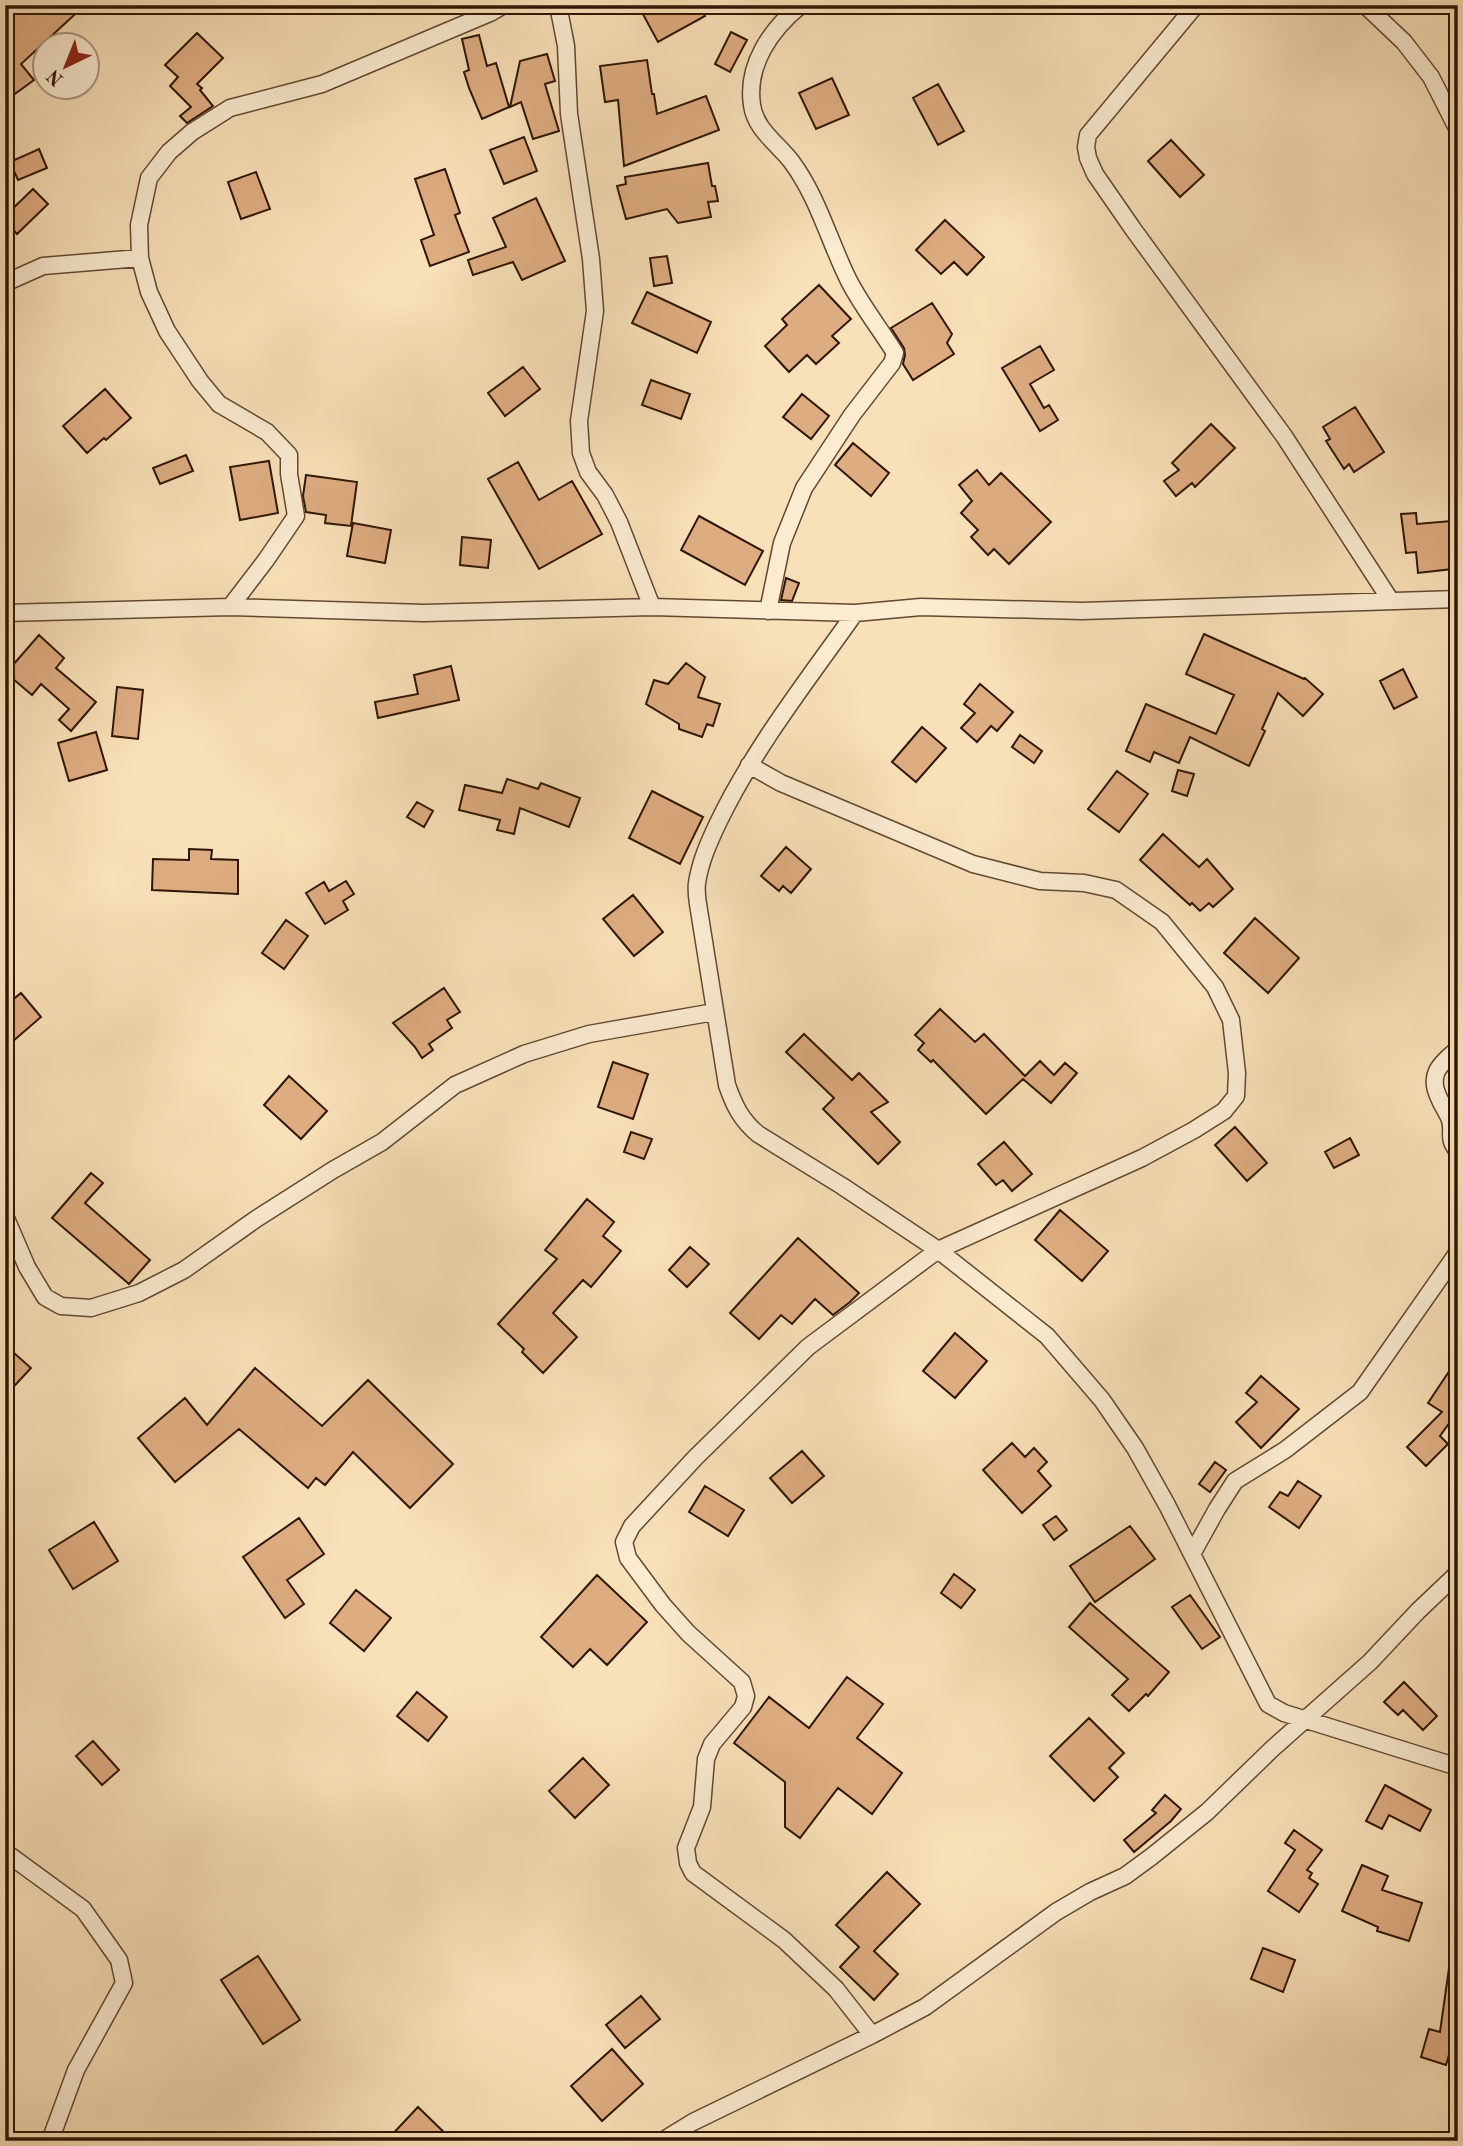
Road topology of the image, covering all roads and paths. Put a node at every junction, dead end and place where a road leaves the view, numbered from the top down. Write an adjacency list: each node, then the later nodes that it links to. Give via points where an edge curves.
1 (504, 5): 8 (street, via 322,84 230,108 192,132 149,178 139,225)
2 (558, 5): 13 (street, via 594,312 579,421 581,453 619,522)
3 (802, 5): 6 (street)
4 (1196, 5): 11 (street, via 1088,135 1088,158 1133,229 1284,436)
5 (1365, 5): 7 (street, via 1432,77)
6 (780, 12): 14 (street, via 751,76 757,121 791,161 818,207 849,281 895,353 804,488 782,542)
7 (1458, 130)
8 (140, 258): 9 (street, via 43,266); 12 (street, via 167,331 200,381 219,404 267,432 289,455 296,516)
9 (5, 284)
10 (1458, 599): 11 (street)
11 (1391, 601): 15 (street, via 1082,611 921,607)
12 (230, 607): 13 (street, via 425,612); 16 (street)
13 (652, 607): 14 (street)
14 (768, 611): 15 (street)
15 (855, 613): 17 (street)
16 (5, 614)
17 (749, 765): 18 (street, via 706,849 696,886); 22 (street, via 780,783 974,864 1041,881 1116,890 1162,922 1215,987 1231,1020 1236,1096 1224,1111 1142,1158)
18 (714, 1012): 21 (street, via 589,1034 524,1054 455,1085 382,1142 256,1219 184,1270 139,1293 91,1308 61,1306 45,1297); 22 (street, via 727,1085 746,1125)
19 (1458, 1049): 20 (street, via 1436,1070 1434,1082)
20 (1458, 1152)
21 (5, 1216)
22 (938, 1250): 24 (street, via 1047,1336 1102,1400 1135,1448); 29 (street, via 808,1347 695,1458 632,1526 624,1542 628,1558 663,1605 742,1682 746,1696 706,1759 702,1807 685,1848 693,1873 784,1940 836,1989)
23 (1458, 1252): 24 (street, via 1360,1392 1235,1481)
24 (1192, 1554): 26 (street, via 1268,1704)
25 (1458, 1573): 26 (street, via 1370,1662)
26 (1304, 1720): 27 (street); 29 (street, via 1152,1857 1056,1912 925,2007)
27 (1458, 1767)
28 (5, 1852): 30 (street, via 83,1909 119,1960 124,1983 76,2070)
29 (872, 2035): 31 (street)
30 (50, 2141)
31 (662, 2141)

